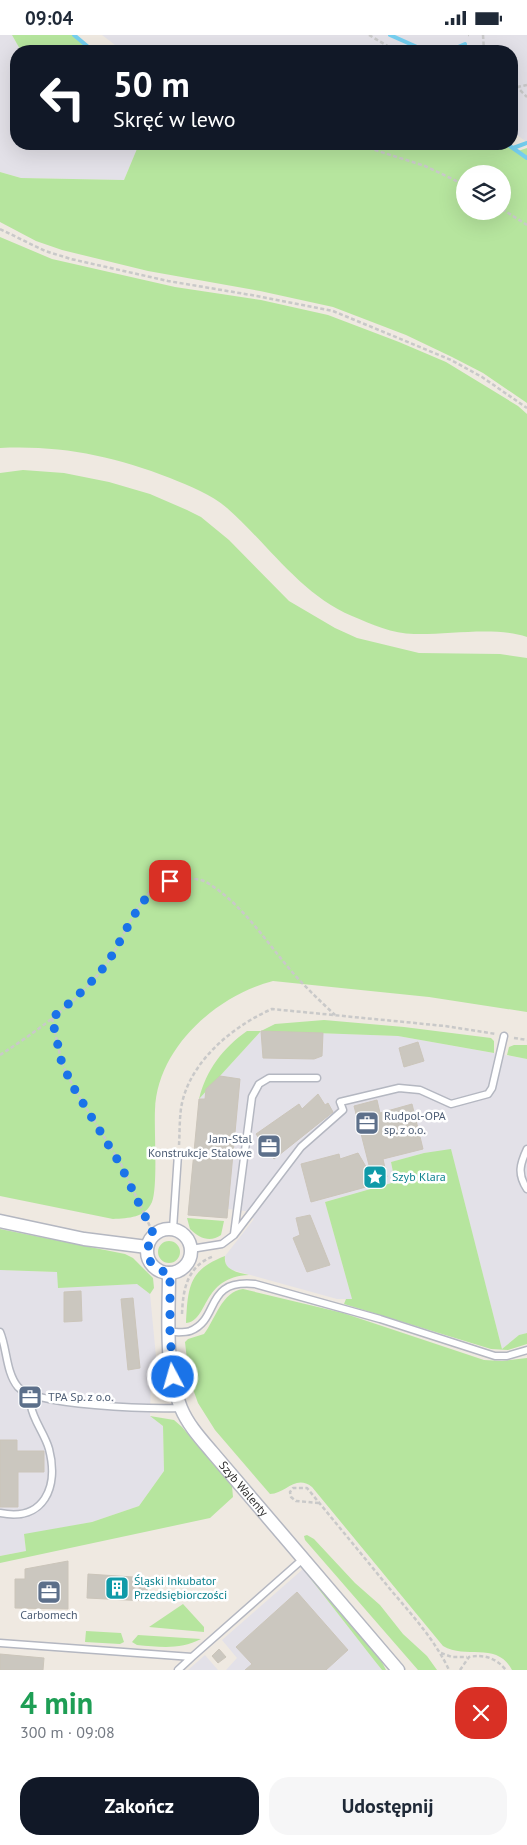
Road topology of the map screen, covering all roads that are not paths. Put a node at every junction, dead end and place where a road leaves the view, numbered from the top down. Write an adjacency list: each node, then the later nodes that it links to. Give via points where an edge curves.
1 (504, 1036): 8 (lane, via 492,1088 482,1097 451,1104 420,1090 405,1088 340,1103 343,1110 301,1147)
2 (317, 1078): 8 (lane, via 269,1078 259,1083 252,1097)
3 (527, 1149): 5 (lane, via 520,1169)
4 (178, 1154): 7 (lane)
5 (527, 1189)
6 (0, 1221): 9 (street, via 84,1239)
7 (173, 1229): 9 (street, via 154,1235); 10 (street, via 185,1236)
8 (234, 1235): 10 (lane, via 222,1244)
9 (147, 1247): 11 (street, via 152,1265 157,1270)
10 (191, 1249): 11 (street, via 188,1263 177,1272)
11 (170, 1273): 13 (street, Szyb Walenty)
12 (0, 1332): 15 (lane, via 18,1387)
13 (176, 1332): 14 (lane, via 198,1326 216,1296 227,1286 240,1282 380,1319 495,1356); 16 (street, Szyb Walenty, via 171,1364)
14 (527, 1350)
15 (40, 1397): 16 (lane, via 72,1403); 17 (lane, via 33,1403 32,1410 49,1449 49,1487 41,1505 34,1511 20,1515)
16 (181, 1407): 18 (street, Szyb Walenty, via 194,1431)
17 (0, 1513)
18 (304, 1558): 20 (lane); 22 (street, Szyb Walenty)
19 (0, 1643): 20 (lane)
20 (192, 1657): 21 (lane)
21 (178, 1670)
22 (398, 1670)

